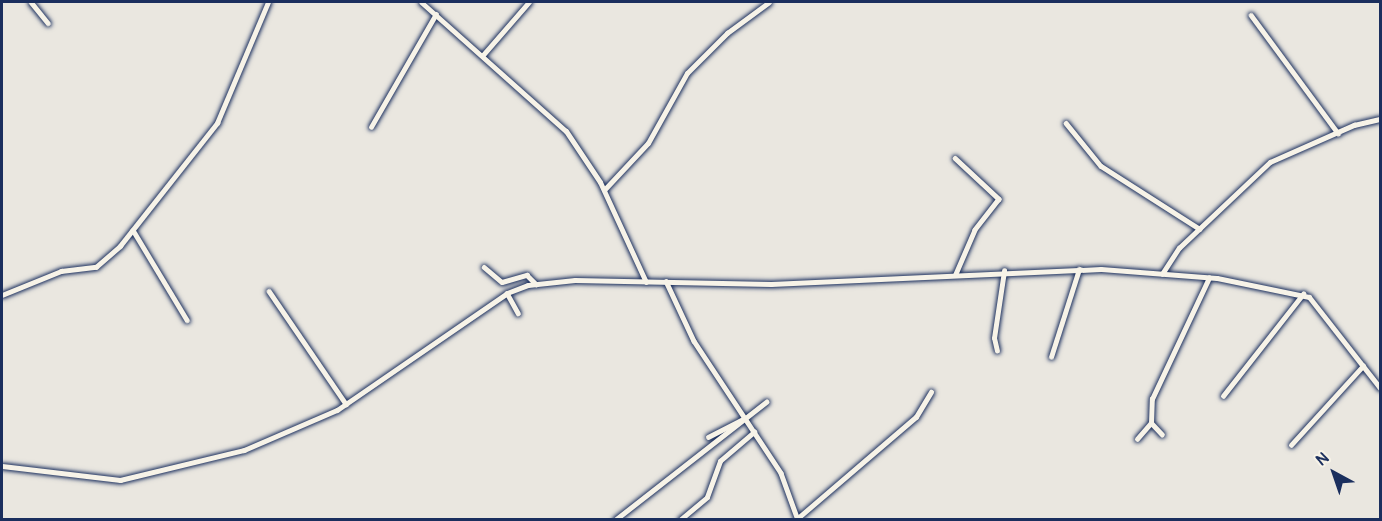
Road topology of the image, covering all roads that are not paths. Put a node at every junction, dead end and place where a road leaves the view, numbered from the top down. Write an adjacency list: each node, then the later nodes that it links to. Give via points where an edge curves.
1 (32, 2): 8 (street)
2 (268, 2): 17 (street, via 217,123)
3 (421, 2): 6 (street)
4 (529, 2): 9 (street)
5 (769, 2): 15 (street, via 728,33 687,73 648,143)
6 (436, 14): 9 (street); 12 (street)
7 (1251, 15): 13 (street)
8 (48, 23)
9 (483, 55): 15 (street, via 566,131)
10 (1380, 119): 13 (street)
11 (1066, 123): 16 (street, via 1101,166)
12 (371, 127)
13 (1338, 133): 16 (street, via 1270,162)
14 (955, 158): 21 (street, via 999,199 975,230)
15 (604, 190): 25 (street)
16 (1200, 229): 22 (street)
17 (133, 230): 30 (street, via 96,267 61,272); 32 (street)
18 (484, 267): 26 (street, via 502,282 527,275)
19 (1079, 269): 20 (street); 22 (street); 34 (street)
20 (1004, 271): 21 (street); 33 (street, via 994,339)
21 (956, 274): 24 (street, via 771,284)
22 (1162, 274): 23 (street)
23 (1209, 278): 29 (street); 42 (street, via 1152,399)
24 (666, 281): 25 (street); 41 (street, via 681,319)
25 (646, 282): 26 (street)
26 (536, 284): 28 (street)
27 (269, 291): 40 (street)
28 (507, 293): 31 (street); 40 (street)
29 (1303, 294): 35 (street); 38 (street)
30 (2, 295)
31 (518, 313)
32 (187, 320)
33 (997, 351)
34 (1051, 357)
35 (1363, 366): 36 (street); 47 (street)
36 (1380, 388)
37 (931, 392): 51 (street, via 916,417)
38 (1222, 396)
39 (766, 402): 41 (street)
40 (346, 404): 48 (street, via 244,450 120,480)
41 (746, 418): 43 (street); 45 (street); 49 (street)
42 (1151, 423): 44 (street); 46 (street)
43 (754, 432): 50 (street, via 720,462 707,496); 51 (street, via 781,473)
44 (1162, 435)
45 (708, 437)
46 (1137, 439)
47 (1290, 445)
48 (2, 466)
49 (615, 519)
50 (680, 519)
51 (798, 519)

